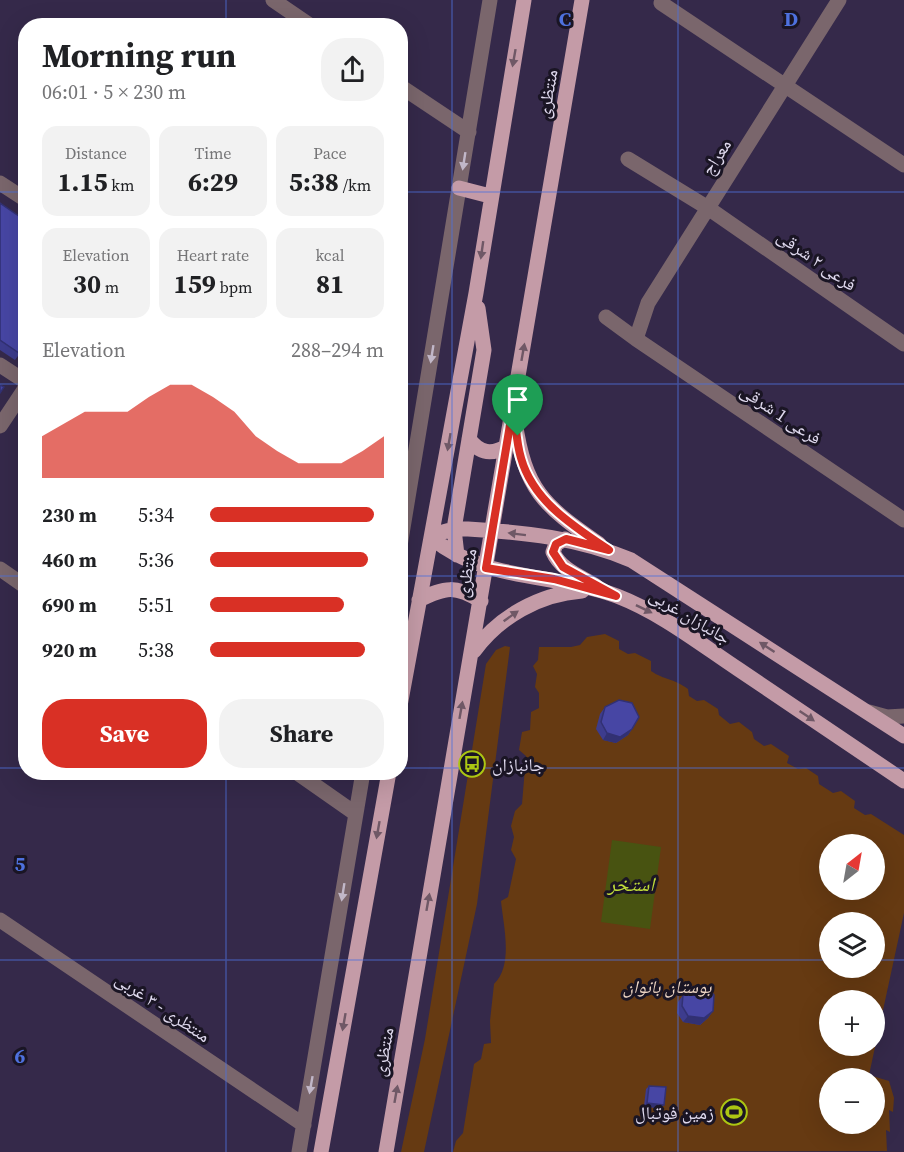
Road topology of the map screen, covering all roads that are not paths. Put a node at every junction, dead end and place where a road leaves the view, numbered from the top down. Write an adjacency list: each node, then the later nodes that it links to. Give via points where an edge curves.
1 (273, 0): 7 (street)
2 (490, 0): 10 (street)
3 (524, 0): 16 (main road, one-way to 16)
4 (582, 0): 25 (main road, منتظری, one-way to 4)
5 (839, 0): 8 (street, معراج)
6 (661, 3): 8 (street)
7 (299, 18)
8 (784, 85): 12 (street); 17 (street, معراج)
9 (408, 91): 10 (street)
10 (469, 132): 14 (street, one-way to 14)
11 (628, 159): 17 (street, فرعی ۲ شرقی)
12 (904, 165)
13 (0, 183): 15 (street)
14 (459, 188): 16 (main road); 30 (street, one-way to 30)
15 (18, 195)
16 (490, 196): 18 (main road, one-way to 18)
17 (708, 208): 20 (street, معراج, via 648,303); 21 (street, فرعی ۲ شرقی)
18 (476, 293): 27 (main road, via 484,350); 35 (main road, one-way to 35)
19 (606, 316): 20 (street, فرعی 1 شرقی)
20 (636, 339): 32 (street, فرعی 1 شرقی)
21 (904, 344)
22 (0, 364): 23 (street)
23 (18, 376)
24 (18, 399): 26 (street)
25 (513, 407): 28 (main road, منتظری); 37 (main road, via 520,456 528,478 544,500)
26 (0, 426)
27 (469, 439): 28 (main road, via 483,451 495,453); 33 (main road)
28 (507, 446): 34 (main road, منتظری)
29 (408, 459): 30 (street)
30 (414, 463): 31 (street)
31 (408, 499)
32 (904, 520)
33 (454, 529): 34 (main road, جانبازان غربی); 35 (main road, جانبازان غربی); 38 (main road)
34 (494, 530): 36 (main road, جانبازان غربی, one-way to 34); 39 (main road, منتظری)
35 (432, 536): 38 (main road, جانبازان غربی); 44 (main road)
36 (566, 539): 37 (main road, جانبازان غربی); 43 (main road, via 556,544 553,552 557,561)
37 (609, 550): 48 (main road, جانبازان غربی, one-way to 37, via 631,560)
38 (457, 555): 39 (main road, جانبازان غربی)
39 (486, 568): 42 (main road, جانبازان غربی); 45 (main road, منتظری)
40 (0, 569): 41 (street)
41 (18, 581)
42 (596, 590): 43 (main road, جانبازان غربی); 46 (main road, one-way to 42, via 489,631 520,609 563,592)
43 (616, 596): 54 (main road, جانبازان غربی, one-way to 54, via 664,619)
44 (420, 600): 45 (main road, via 443,588 465,592); 47 (main road)
45 (481, 602): 46 (main road, منتظری)
46 (470, 656): 60 (main road, منتظری, one-way to 46)
47 (408, 664)
48 (866, 711): 49 (street, via 887,717); 50 (main road, جانبازان غربی)
49 (904, 716)
50 (904, 736)
51 (307, 780): 55 (street)
52 (362, 780): 55 (street)
53 (388, 780): 59 (main road, one-way to 59)
54 (904, 781)
55 (356, 814): 57 (street, one-way to 57)
56 (0, 920): 57 (street, منتظری - ۳ غربی)
57 (304, 1125): 58 (street)
58 (299, 1152)
59 (321, 1152)
60 (386, 1152)

